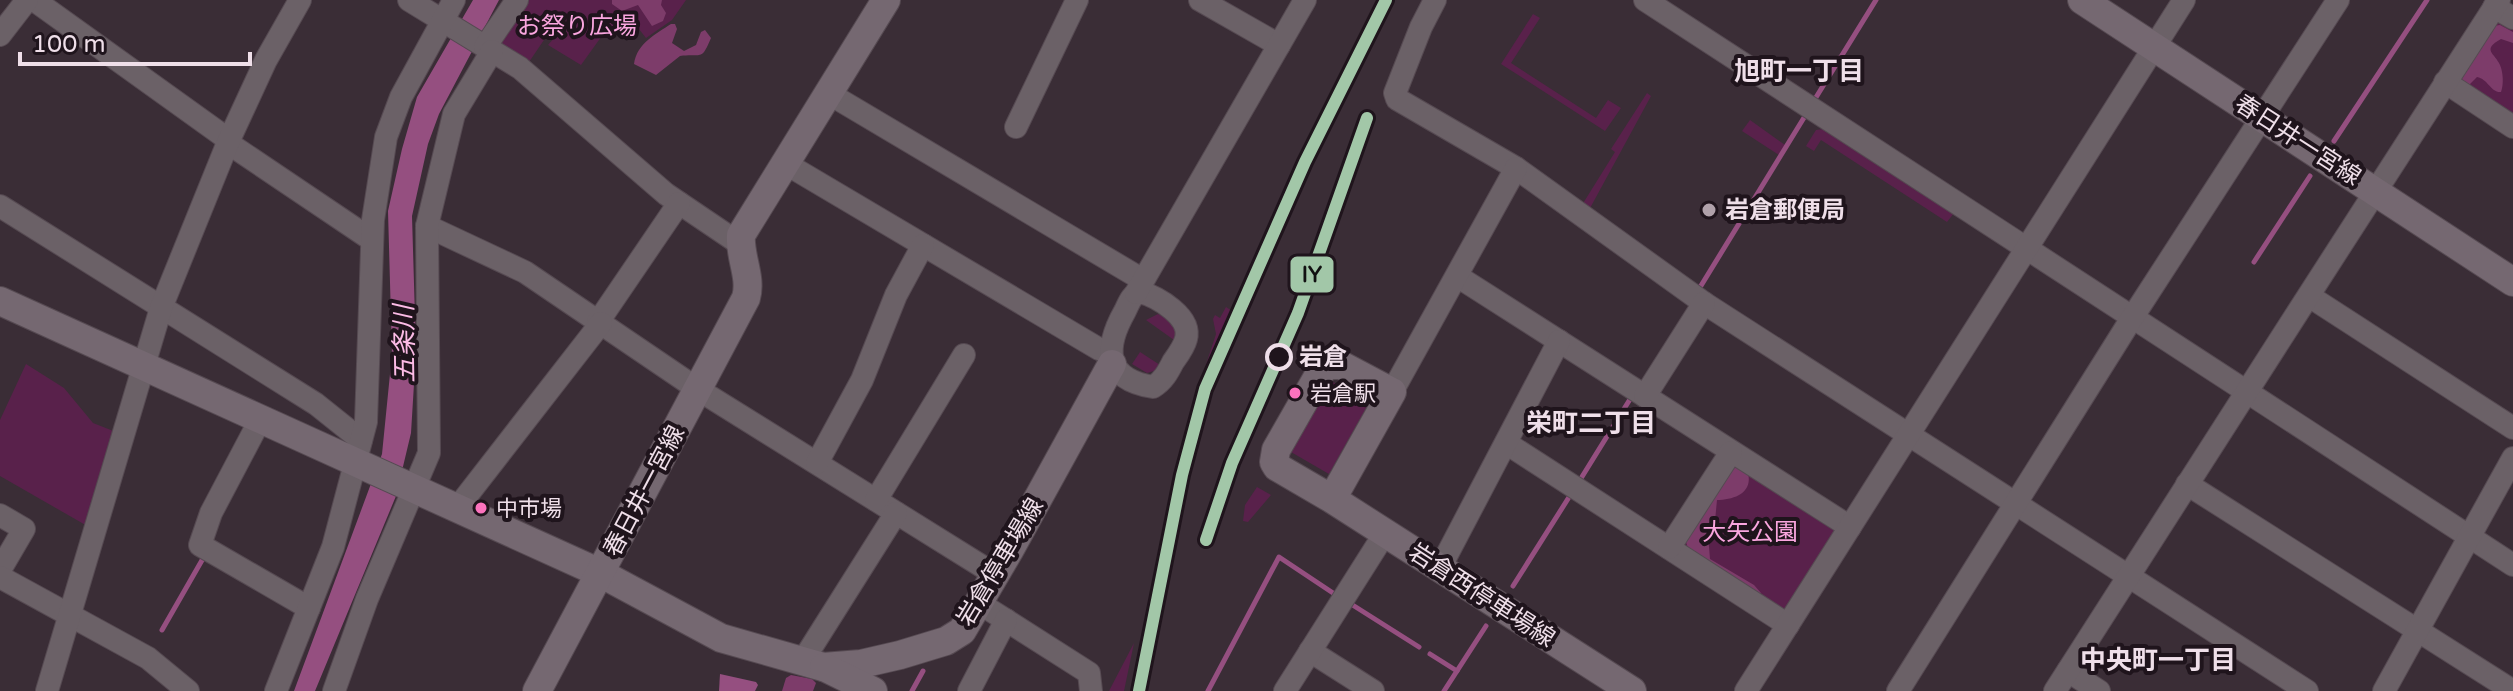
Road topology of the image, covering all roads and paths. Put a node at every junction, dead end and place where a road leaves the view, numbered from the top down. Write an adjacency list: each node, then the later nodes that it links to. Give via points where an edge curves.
1 (27, 0): 18 (street)
2 (34, 0): 27 (street)
3 (300, 0): 27 (street)
4 (409, 0): 17 (street)
5 (454, 0): 17 (street)
6 (517, 0): 21 (street)
7 (886, 0): 23 (main road)
8 (1077, 0): 25 (street)
9 (1200, 0): 19 (street)
10 (1305, 0): 19 (street)
11 (1435, 0): 29 (street, via 1395,93 1397,99)
12 (1645, 0): 37 (street)
13 (2082, 0): 20 (main road, 春日井一宮線)
14 (2184, 0): 20 (street)
15 (2338, 0): 24 (street)
16 (2502, 8): 22 (street)
17 (442, 21): 21 (street); 34 (street, via 386,137)
18 (0, 35)
19 (1279, 45): 40 (street)
20 (2154, 47): 24 (main road, 春日井一宮線); 37 (street)
21 (488, 49): 31 (street, via 520,68); 33 (street, via 454,114)
22 (2445, 82): 26 (street); 30 (street)
23 (828, 93): 28 (main road); 40 (street)
24 (2263, 117): 30 (main road, 春日井一宮線); 45 (street)
25 (1016, 127)
26 (2513, 127)
27 (228, 141): 34 (street); 44 (street)
28 (783, 162): 35 (main road); 36 (street)
29 (1516, 168): 38 (street); 43 (street)
30 (2374, 190): 39 (main road, 春日井一宮線); 41 (street)
31 (679, 203): 35 (street); 46 (street)
32 (0, 206): 44 (street)
33 (427, 226): 46 (street, via 525,272); 64 (street, via 429,453)
34 (372, 240): 59 (street, via 366,422)
35 (740, 244): 51 (main road, 春日井一宮線, via 746,298)
36 (923, 245): 49 (street); 62 (street, via 896,295 862,380)
37 (2026, 249): 45 (street); 57 (street)
38 (1457, 276): 47 (street); 53 (street)
39 (2513, 282)
40 (1139, 286): 49 (street, via 1112,337); 49 (street, via 1180,317 1185,343 1153,387 1122,374)
41 (2309, 296): 52 (street); 56 (street)
42 (0, 301): 50 (main road, 春日井一宮線)
43 (1704, 303): 54 (street); 57 (street)
44 (161, 308): 50 (street); 59 (street, via 316,404)
45 (2132, 318): 52 (street); 67 (street)
46 (600, 322): 51 (street); 68 (street)
47 (1559, 341): 54 (street); 58 (street)
48 (964, 355): 66 (street)
49 (1111, 358): 79 (main road, 岩倉停車場線)
50 (143, 368): 55 (main road, 春日井一宮線); 84 (street)
51 (699, 390): 62 (street); 78 (main road, 春日井一宮線)
52 (2246, 390): 63 (street); 73 (street)
53 (1392, 392): 65 (main road); 65 (main road, 岩倉西停車場線, via 1341,365 1327,365 1276,450 1277,467)
54 (1645, 396): 60 (street)
55 (260, 420): 59 (main road, 春日井一宮線); 83 (street, via 200,545)
56 (2513, 428)
57 (1908, 435): 67 (street); 71 (street)
58 (1506, 443): 74 (street); 76 (street)
59 (359, 452): 64 (main road, 春日井一宮線); 83 (street, via 333,547)
60 (1731, 452): 71 (street); 74 (street)
61 (2513, 458): 73 (street)
62 (817, 463): 66 (street)
63 (2187, 484): 80 (street); 87 (street)
64 (416, 488): 68 (main road, 春日井一宮線); 96 (street)
65 (1332, 499): 72 (main road, 岩倉西停車場線)
66 (876, 500): 69 (street)
67 (2014, 504): 80 (street); 104 (street)
68 (458, 507): 78 (main road, 春日井一宮線)
69 (896, 513): 79 (street); 90 (street)
70 (0, 515): 77 (street, via 24,529)
71 (1850, 527): 86 (street)
72 (1385, 533): 76 (main road, 岩倉西停車場線); 88 (street)
73 (2469, 537): 75 (street); 87 (street)
74 (1669, 548): 86 (street)
75 (2513, 565)
76 (1440, 568): 92 (main road, 岩倉西停車場線)
77 (0, 570)
78 (600, 573): 90 (main road, 岩倉停車場線, via 721,638); 97 (main road)
79 (996, 575): 82 (main road, 岩倉停車場線)
80 (2128, 576): 91 (street); 107 (street)
81 (0, 577): 84 (street)
82 (979, 603): 85 (street); 89 (main road, 岩倉停車場線, via 962,631)
83 (309, 608): 95 (street)
84 (69, 615): 93 (street); 94 (street, via 148,658)
85 (1006, 620): 99 (street); 100 (street, via 1089,673)
86 (1788, 625): 103 (street)
87 (2418, 630): 108 (street); 109 (street)
88 (1310, 651): 101 (street); 102 (street)
89 (900, 655): 90 (main road, 岩倉停車場線, via 861,664); 98 (street, via 883,671)
90 (812, 664): 98 (main road)
91 (2068, 671): 105 (street); 106 (street)
92 (1618, 687)
93 (47, 691)
94 (188, 691)
95 (276, 691)
96 (334, 691)
97 (537, 691)
98 (874, 691)
99 (969, 691)
100 (1091, 691)
101 (1285, 691)
102 (1373, 691)
103 (1746, 691)
104 (1898, 691)
105 (2055, 691)
106 (2099, 691)
107 (2307, 691)
108 (2384, 691)
109 (2513, 691)

